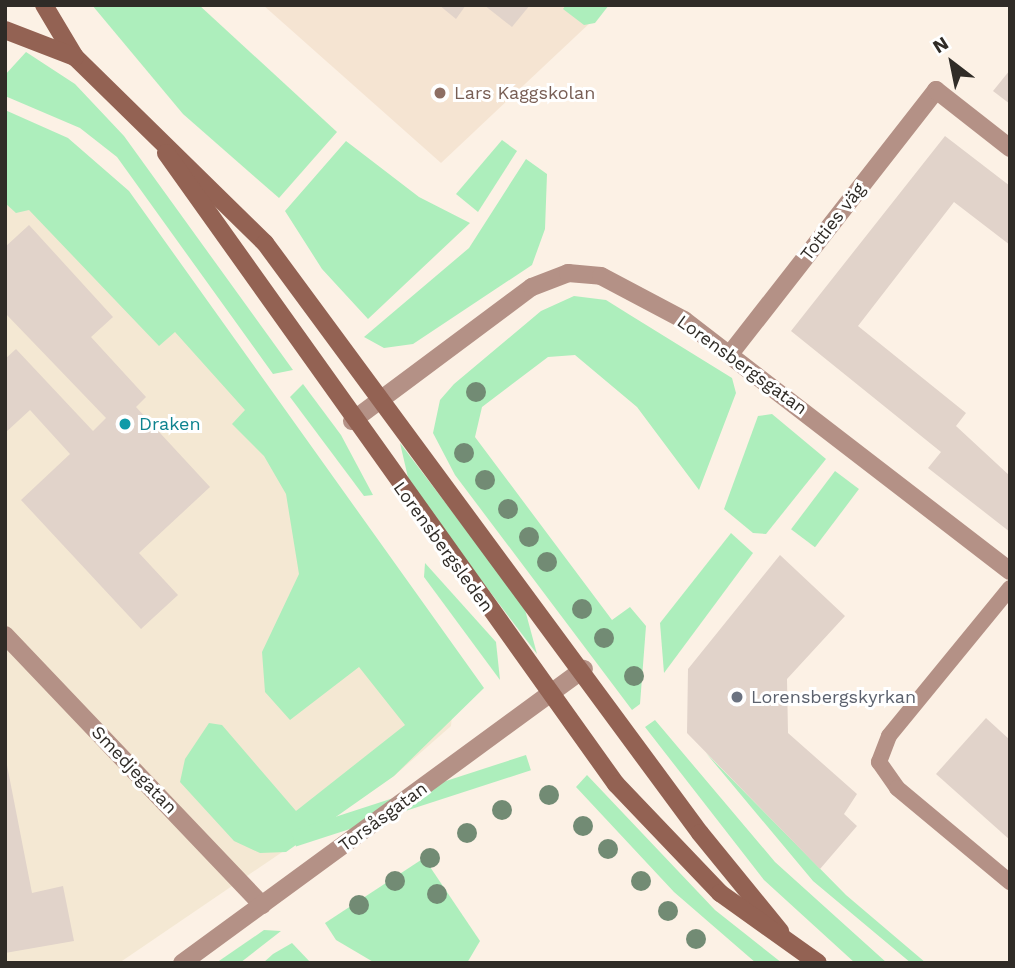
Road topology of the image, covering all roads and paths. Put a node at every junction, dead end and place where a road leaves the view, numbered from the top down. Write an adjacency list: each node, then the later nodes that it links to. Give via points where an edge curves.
1 (44, 5): 3 (street, Lorensbergsleden)
2 (5, 30): 3 (street, Lorensbergsleden)
3 (75, 57): 4 (street, Lorensbergsleden)
4 (147, 126): 7 (street, Lorensbergsleden, via 240,214); 8 (street, Lorensbergsleden)
5 (1010, 148): 6 (street, Totties väg, via 936,90)
6 (730, 354): 7 (street, Lorensbergsgatan, via 684,320 601,276 568,273 532,287); 9 (street, Lorensbergsgatan)
7 (384, 398): 8 (street, Lorensbergsgatan); 12 (street, Lorensbergsleden)
8 (352, 421): 13 (street, Lorensbergsleden)
9 (1010, 571)
10 (1010, 588): 14 (lane, via 889,736 879,762 897,788)
11 (5, 635): 15 (street, Smedjegatan)
12 (583, 669): 13 (street, Torsåsgatan); 16 (street, Lorensbergsleden)
13 (548, 695): 15 (street, Torsåsgatan); 16 (street, Lorensbergsleden, via 616,784 685,858 720,893)
14 (1010, 882)
15 (262, 905): 18 (street, Torsåsgatan)
16 (780, 931): 17 (street, Lorensbergsleden)
17 (818, 961)
18 (182, 963)

